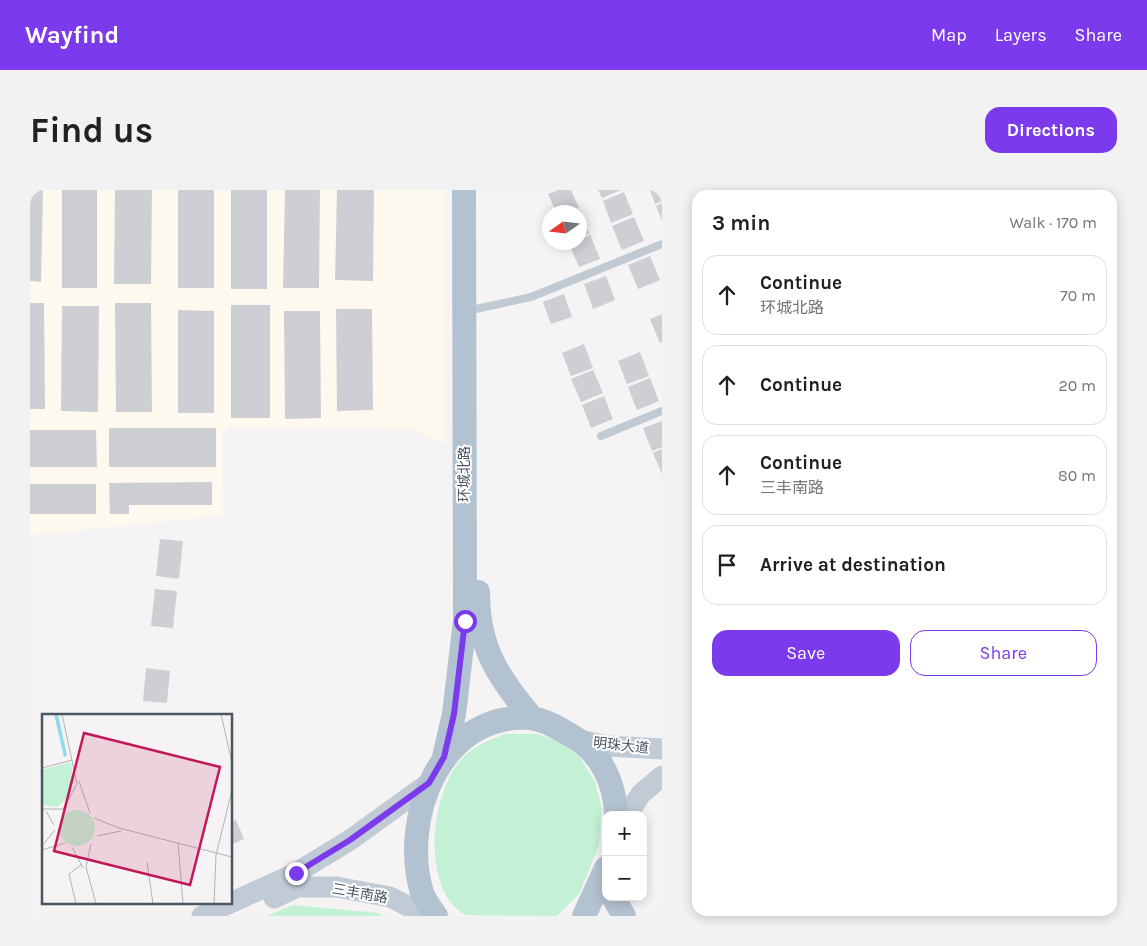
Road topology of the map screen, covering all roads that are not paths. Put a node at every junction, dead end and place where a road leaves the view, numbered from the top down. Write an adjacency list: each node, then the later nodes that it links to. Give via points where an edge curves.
1 (464, 190): 4 (main road, 环城北路)
2 (478, 190): 4 (main road, 环城北路)
3 (662, 244): 4 (lane, via 531,297)
4 (470, 308): 7 (main road, 环城北路, via 478,610 487,653 505,685); 10 (main road, 环城北路, via 465,621 454,714)
5 (662, 410): 6 (lane)
6 (600, 436)
7 (532, 718): 8 (main road); 10 (main road, via 508,718 482,727)
8 (580, 740): 9 (main road, 明珠大道, via 607,746); 13 (main road, via 603,764 615,795)
9 (662, 749)
10 (444, 757): 12 (main road)
11 (662, 776): 14 (main road, via 641,794)
12 (429, 783): 17 (main road, via 350,840 296,873); 22 (main road, via 417,824 416,862 422,895)
13 (616, 811)
14 (630, 811)
15 (602, 877): 23 (main road)
16 (615, 901): 24 (main road)
17 (232, 902)
18 (228, 904): 19 (main road)
19 (202, 916)
20 (235, 916): 21 (main road, 三丰南路, via 297,887 336,887 390,897)
21 (427, 916)
22 (436, 916)
23 (584, 916)
24 (624, 916)

